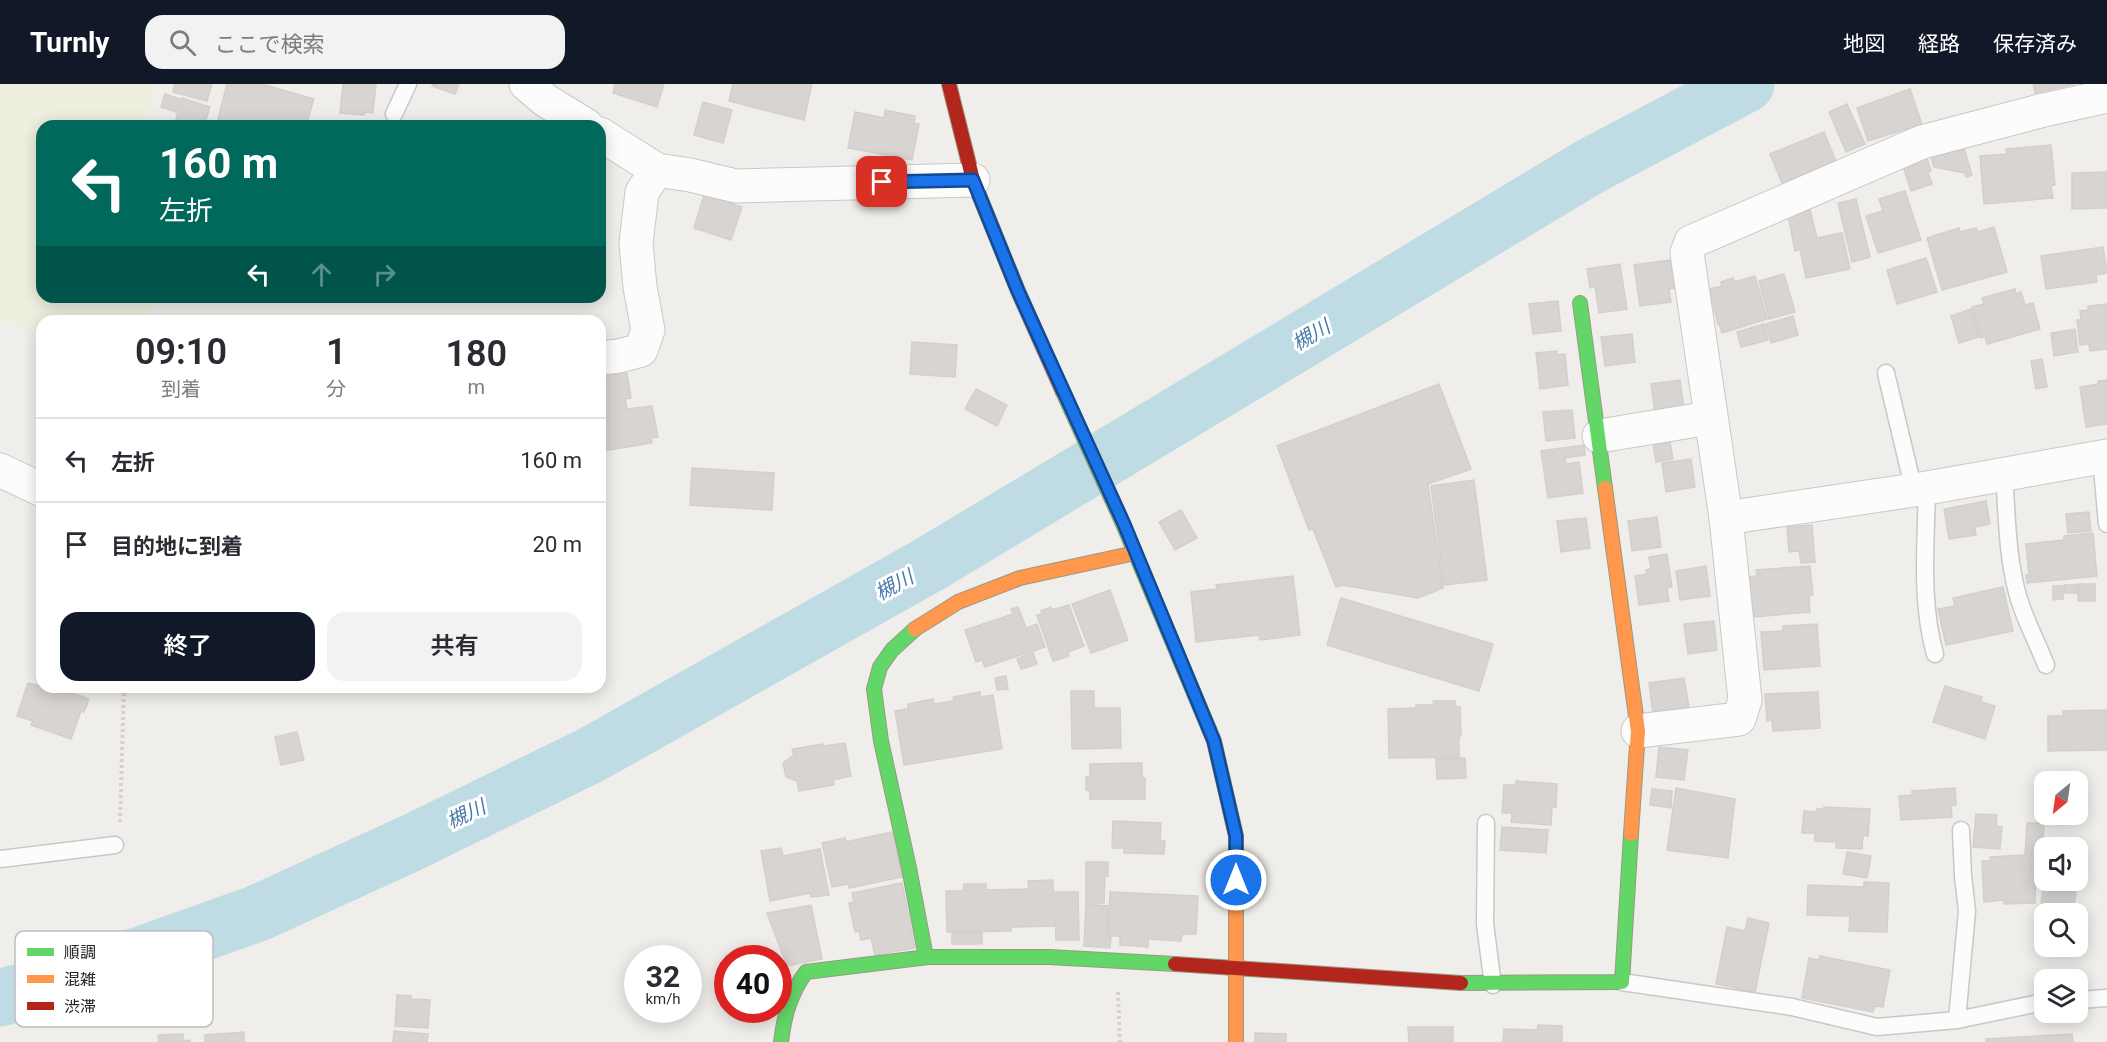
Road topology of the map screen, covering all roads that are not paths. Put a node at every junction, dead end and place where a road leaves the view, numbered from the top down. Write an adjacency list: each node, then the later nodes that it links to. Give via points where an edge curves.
1 (408, 84): 5 (lane)
2 (526, 84): 6 (street)
3 (949, 84): 9 (street)
4 (2107, 96): 13 (street, via 1922,142 1691,242 1687,253)
5 (394, 114)
6 (577, 120)
7 (606, 138): 8 (street)
8 (657, 170): 9 (street, via 736,186); 11 (street, via 642,192 636,243 648,330 641,350)
9 (973, 180): 22 (street)
10 (1580, 303): 14 (street)
11 (606, 357)
12 (1886, 373): 19 (lane)
13 (1710, 418): 14 (street); 20 (street)
14 (1599, 436): 25 (street)
15 (2104, 457): 17 (street); 21 (lane)
16 (0, 470): 18 (street)
17 (2004, 475): 19 (street); 24 (lane, via 2018,594)
18 (36, 487)
19 (1921, 490): 20 (street); 23 (lane, via 1929,633)
20 (1726, 518): 25 (street, via 1745,700 1739,719)
21 (2107, 525)
22 (1135, 553): 30 (street, via 1020,578 958,602 909,633 880,667 874,689 881,741); 31 (street, via 1214,741 1236,836)
23 (1935, 654)
24 (2046, 665)
25 (1638, 731): 32 (street)
26 (1486, 823): 33 (lane, via 1485,924)
27 (1961, 830): 37 (lane, via 1967,912)
28 (115, 845): 29 (lane)
29 (0, 859)
30 (926, 957): 31 (street, via 1047,957); 38 (street, via 806,972 794,988 784,1015)
31 (1237, 968): 33 (street); 39 (street)
32 (1622, 982): 33 (street); 37 (lane, via 1792,1007 1877,1027)
33 (1493, 985)
34 (2107, 998): 35 (lane)
35 (2088, 999)
36 (2034, 1004): 37 (lane)
37 (1957, 1020)
38 (781, 1042)
39 (1236, 1042)

